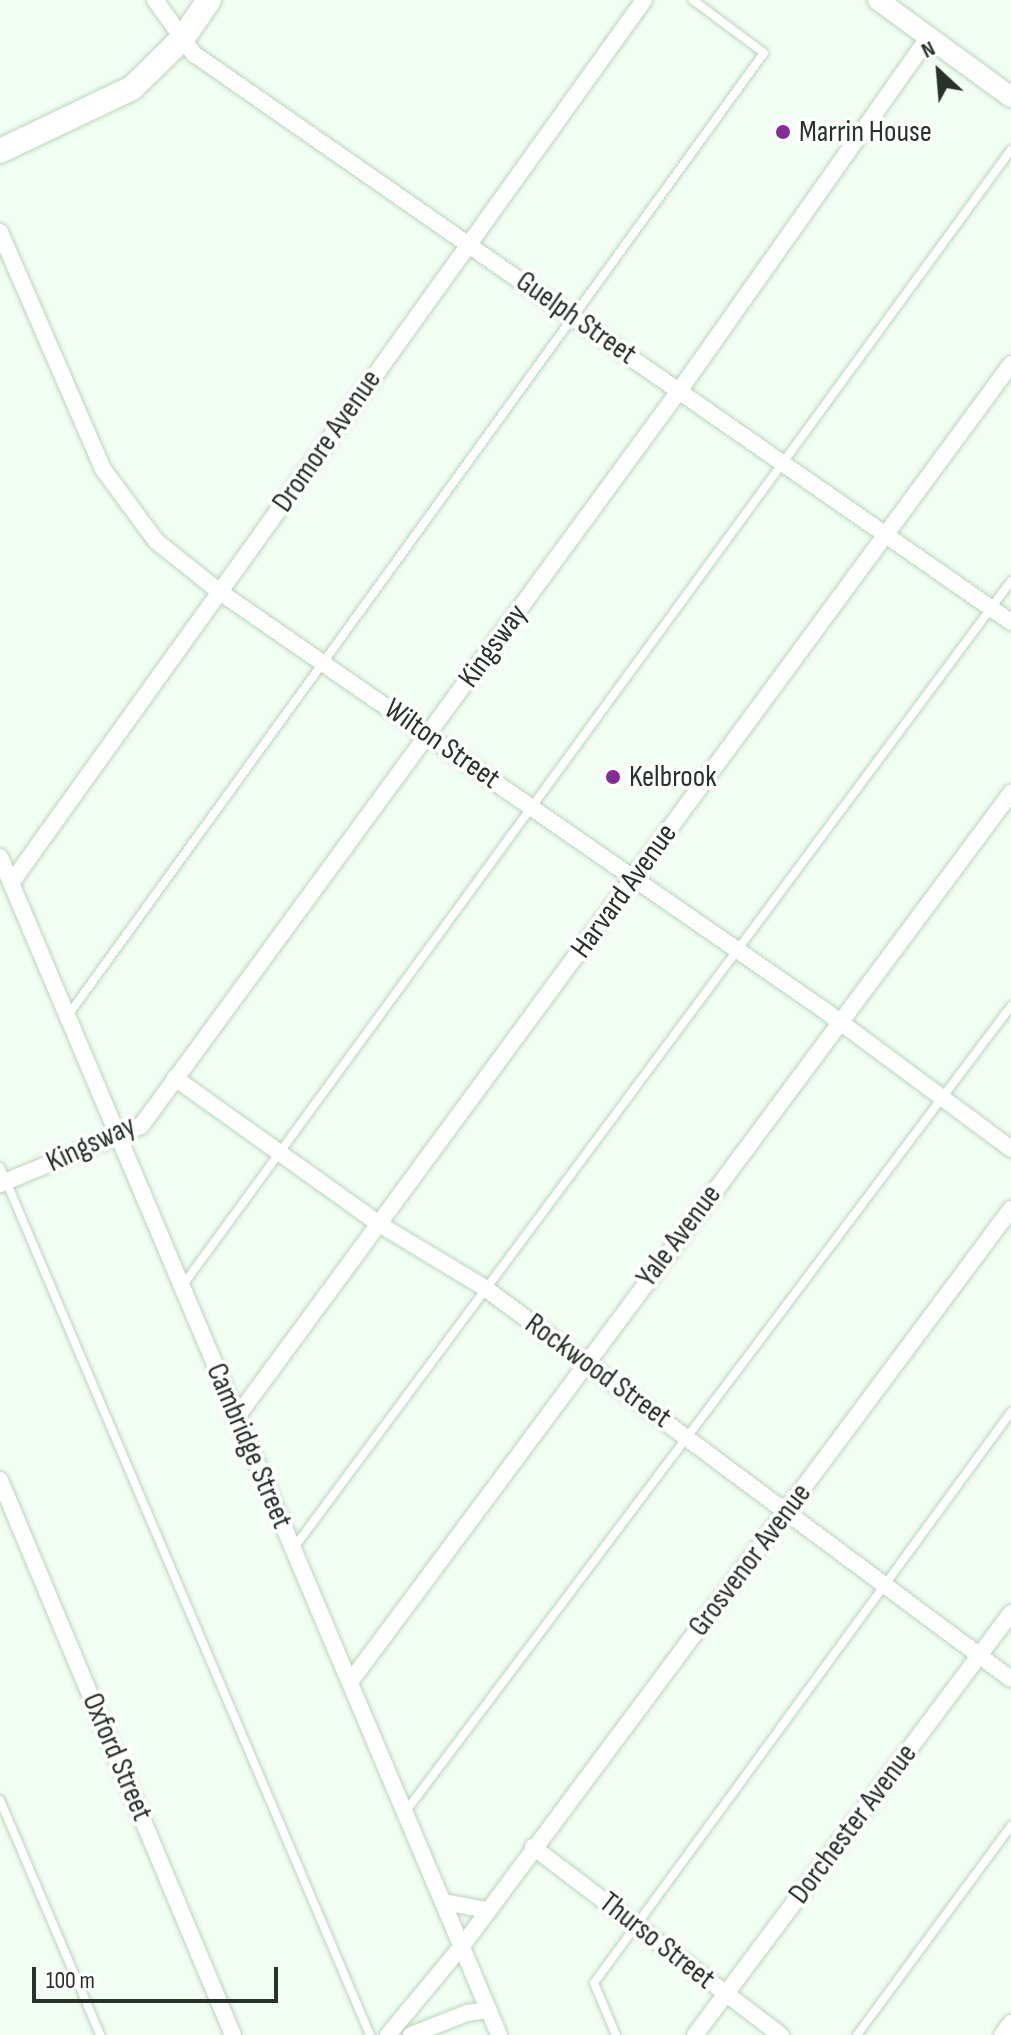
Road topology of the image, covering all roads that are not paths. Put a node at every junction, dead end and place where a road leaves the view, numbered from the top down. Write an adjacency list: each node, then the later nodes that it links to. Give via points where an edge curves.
1 (155, 0): 7 (street, Guelph Street)
2 (209, 0): 7 (main road)
3 (644, 0): 12 (street, Dromore Avenue)
4 (693, 0): 13 (lane, via 764,53)
5 (878, 0): 6 (street)
6 (929, 37): 8 (street); 15 (street, Kingsway)
7 (183, 38): 10 (main road, via 109,102); 12 (street, Guelph Street, via 194,54)
8 (1011, 97)
9 (1011, 150): 16 (lane)
10 (0, 151)
11 (0, 232): 19 (street, Wilton Street, via 103,469 156,541)
12 (468, 242): 13 (street, Guelph Street); 19 (street, Dromore Avenue)
13 (575, 315): 15 (street, Guelph Street); 22 (lane)
14 (1011, 364): 17 (street, Harvard Avenue)
15 (679, 391): 16 (street, Guelph Street); 23 (street, Kingsway)
16 (780, 462): 17 (street, Guelph Street); 25 (lane)
17 (885, 536): 20 (street, Guelph Street); 27 (street, Harvard Avenue)
18 (1011, 581): 20 (lane)
19 (220, 592): 22 (street, Wilton Street); 28 (street, Dromore Avenue)
20 (991, 607): 21 (street, Guelph Street); 29 (lane)
21 (1011, 622)
22 (323, 660): 23 (street, Wilton Street); 31 (lane)
23 (430, 734): 25 (street, Wilton Street); 33 (street, Kingsway)
24 (1011, 793): 32 (street, Yale Avenue)
25 (531, 806): 27 (street, Wilton Street); 37 (lane)
26 (0, 857): 28 (street, Cambridge Street)
27 (635, 877): 29 (street, Wilton Street); 40 (street, Harvard Avenue)
28 (11, 883): 31 (street, Cambridge Street)
29 (738, 951): 32 (street, Wilton Street); 42 (lane)
30 (1011, 1006): 34 (lane)
31 (68, 1015): 35 (street, Cambridge Street)
32 (840, 1022): 34 (street, Wilton Street); 43 (street, Yale Avenue)
33 (175, 1078): 35 (street, Kingsway, via 141,1126); 37 (street, Rockwood Street)
34 (943, 1099): 36 (street, Wilton Street); 46 (lane)
35 (118, 1135): 38 (street, Kingsway); 41 (street, Cambridge Street)
36 (1011, 1149)
37 (279, 1151): 40 (street, Rockwood Street); 41 (lane)
38 (2, 1177): 68 (lane)
39 (1011, 1209): 48 (street, Grosvenor Avenue)
40 (379, 1224): 42 (street, Rockwood Street); 45 (street, Harvard Avenue)
41 (183, 1286): 45 (street, Cambridge Street)
42 (485, 1288): 43 (street, Rockwood Street); 49 (lane)
43 (585, 1362): 46 (street, Rockwood Street); 54 (street, Yale Avenue)
44 (1011, 1412): 50 (lane)
45 (236, 1418): 49 (street, Cambridge Street)
46 (687, 1435): 48 (street, Rockwood Street); 56 (lane)
47 (0, 1480): 67 (street, Oxford Street)
48 (788, 1510): 50 (street, Rockwood Street); 58 (street, Grosvenor Avenue)
49 (293, 1550): 54 (street, Cambridge Street)
50 (884, 1581): 52 (street, Rockwood Street); 61 (lane)
51 (1011, 1613): 52 (street, Dorchester Avenue)
52 (980, 1655): 53 (street, Rockwood Street); 63 (street, Dorchester Avenue)
53 (1011, 1679)
54 (350, 1682): 56 (street, Cambridge Street)
55 (0, 1800): 66 (lane)
56 (406, 1811): 59 (street, Cambridge Street)
57 (1011, 1826): 75 (lane)
58 (533, 1847): 60 (street, Grosvenor Avenue); 61 (street, Thurso Street)
59 (444, 1902): 60 (street); 62 (street, Cambridge Street)
60 (487, 1910): 62 (street, Grosvenor Avenue)
61 (637, 1923): 63 (street, Thurso Street); 72 (lane, via 593,1988)
62 (462, 1946): 64 (street, Cambridge Street); 69 (street, Grosvenor Avenue)
63 (725, 1993): 73 (street, Dorchester Avenue); 74 (street, Thurso Street)
64 (489, 2010): 70 (street); 71 (street, Cambridge Street)
65 (1011, 2023): 76 (street)
66 (100, 2035)
67 (233, 2035)
68 (370, 2035)
69 (388, 2035)
70 (411, 2035)
71 (499, 2035)
72 (616, 2035)
73 (695, 2035)
74 (781, 2035)
75 (857, 2035)
76 (1002, 2035)

